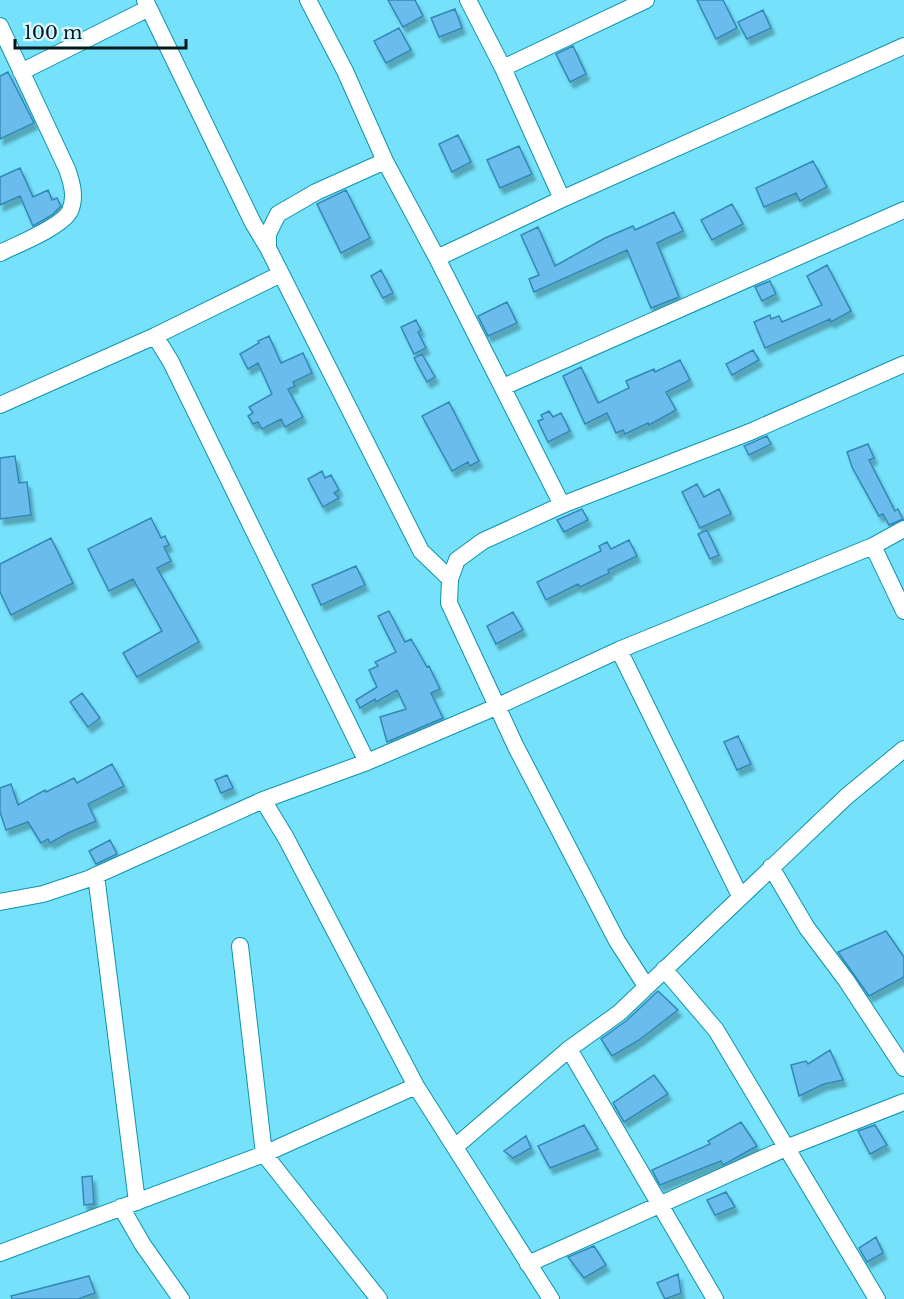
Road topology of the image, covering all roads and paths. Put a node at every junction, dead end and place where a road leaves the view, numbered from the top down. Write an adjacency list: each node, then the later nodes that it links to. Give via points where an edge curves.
1 (308, 0): 9 (street)
2 (468, 0): 7 (street)
3 (646, 0): 7 (street)
4 (147, 4): 8 (street); 12 (street)
5 (0, 26): 8 (street)
6 (904, 46): 10 (street)
7 (503, 68): 10 (street)
8 (21, 72): 13 (street, via 74,190 69,213 46,231)
9 (385, 161): 12 (street, via 278,214 268,234); 14 (street)
10 (562, 199): 14 (street)
11 (904, 210): 18 (street)
12 (268, 248): 15 (street)
13 (0, 253)
14 (437, 258): 18 (street)
15 (281, 274): 16 (street); 23 (street, via 421,550)
16 (155, 336): 19 (street); 28 (street)
17 (904, 364): 20 (street, via 750,432)
18 (503, 387): 20 (street)
19 (0, 405)
20 (562, 505): 23 (street, via 483,541 457,560)
21 (904, 529): 22 (street)
22 (873, 546): 24 (street); 25 (street)
23 (450, 579): 26 (street, via 449,603)
24 (904, 611)
25 (618, 650): 26 (street); 32 (street)
26 (496, 706): 28 (street); 36 (street, via 617,941)
27 (904, 749): 30 (street)
28 (367, 762): 29 (street)
29 (263, 800): 31 (street); 39 (street)
30 (771, 867): 32 (street); 38 (street, via 807,928)
31 (96, 875): 33 (street, via 43,894); 44 (street)
32 (740, 896): 35 (street)
33 (0, 902)
34 (240, 946): 43 (street)
35 (664, 969): 36 (street); 42 (street, via 716,1030)
36 (646, 986): 37 (street, via 619,1013)
37 (569, 1049): 41 (street); 45 (street)
38 (904, 1068)
39 (416, 1086): 41 (street); 43 (street)
40 (904, 1102): 42 (street)
41 (455, 1148): 47 (street)
42 (786, 1148): 45 (street); 52 (street)
43 (264, 1154): 44 (street); 49 (street)
44 (129, 1204): 46 (street); 48 (street, via 142,1245)
45 (660, 1205): 47 (street); 51 (street)
46 (0, 1253)
47 (528, 1264): 50 (street)
48 (181, 1299)
49 (379, 1299)
50 (552, 1299)
51 (715, 1299)
52 (878, 1299)

